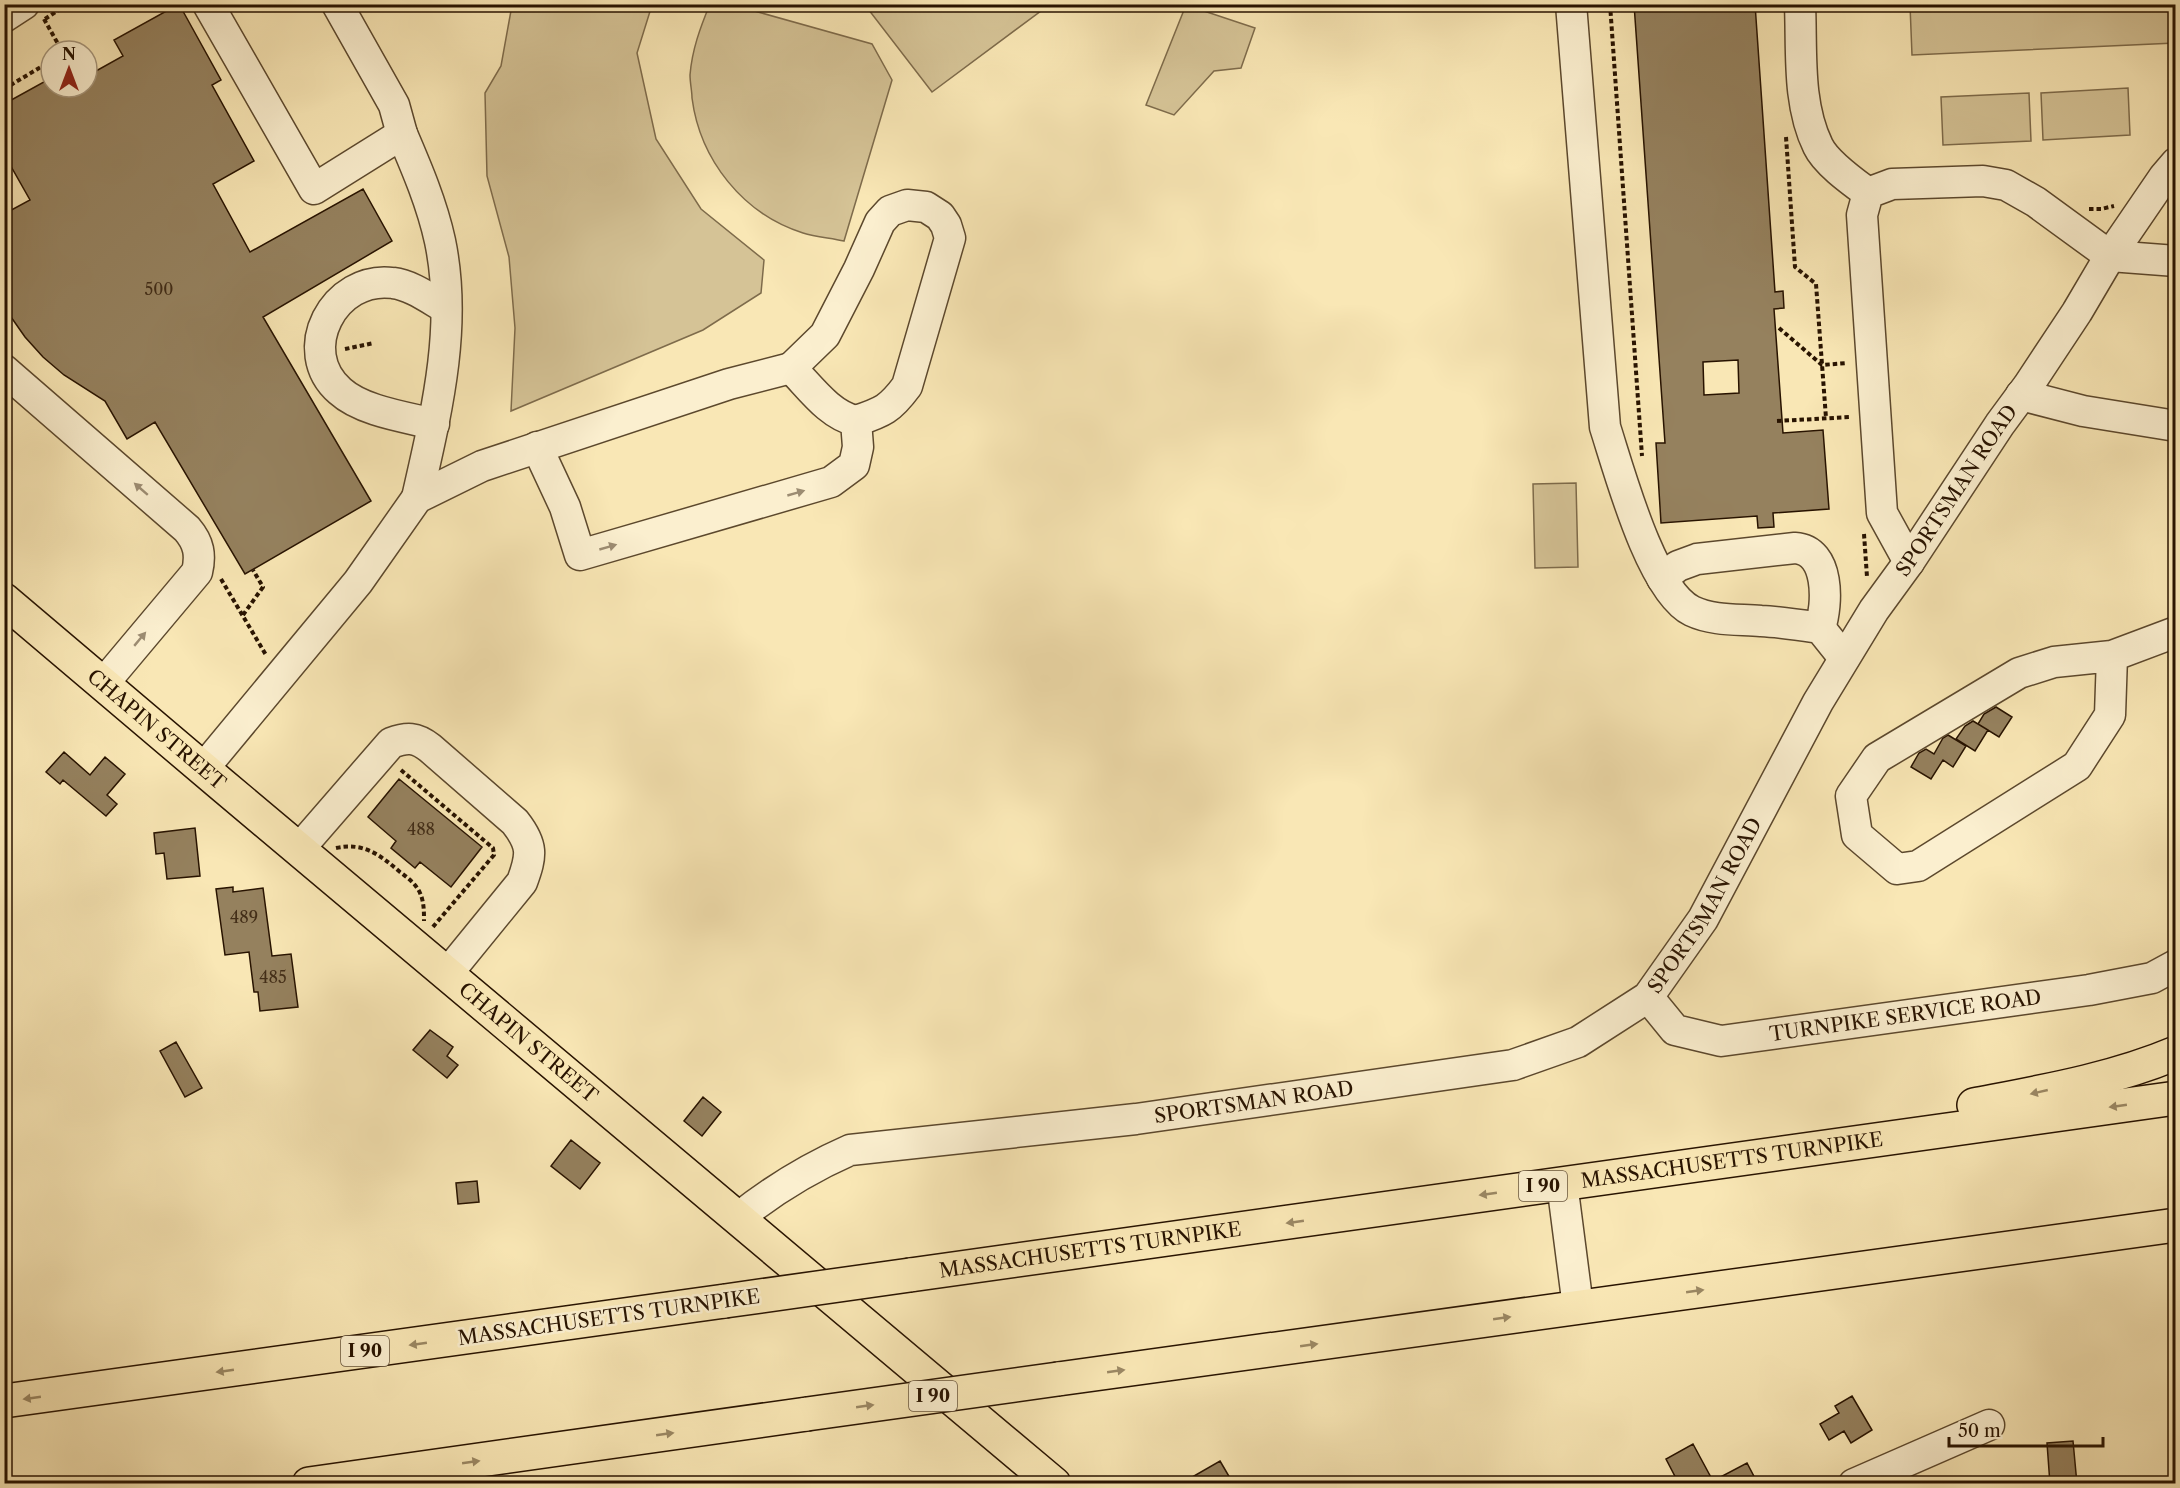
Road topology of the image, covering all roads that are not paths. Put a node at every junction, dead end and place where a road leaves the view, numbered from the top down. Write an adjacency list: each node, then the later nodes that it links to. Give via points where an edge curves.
1 (208, 4): 7 (street, via 314,189)
2 (337, 4): 7 (street, via 394,105)
3 (1572, 4): 22 (street, via 1605,427 1624,487)
4 (1800, 4): 9 (street, via 1804,105 1819,147 1845,177)
5 (34, 12): 6 (street)
6 (4, 17)
7 (402, 134): 12 (street, via 440,242)
8 (2175, 163): 10 (street, SPORTSMAN ROAD)
9 (1868, 193): 10 (street, via 1892,184 1983,181 2007,185); 21 (street, via 1862,215 1882,513)
10 (2110, 256): 11 (street); 15 (street, SPORTSMAN ROAD)
11 (2175, 261)
12 (446, 308): 17 (street); 17 (street, via 394,283 374,283 339,300 327,316 321,335 321,355 338,390 354,402)
13 (791, 368): 16 (street, via 828,406 844,418); 16 (street, via 825,335 880,222 890,211 907,205 926,207 940,216 951,238 907,386 894,404); 19 (street, via 729,384)
14 (4, 370): 28 (street, one-way to 14, via 197,572 199,550 187,529)
15 (2021, 395): 18 (street, via 2083,411); 21 (street, SPORTSMAN ROAD)
16 (856, 421): 19 (street, one-way to 16, via 565,507 580,555 831,482 854,465 858,447)
17 (434, 424): 20 (street)
18 (2175, 426)
19 (537, 447): 20 (street, via 482,466)
20 (417, 498): 29 (street, via 358,582)
21 (1909, 562): 27 (street, SPORTSMAN ROAD)
22 (1662, 578): 24 (street, via 1673,596 1691,610 1712,617); 24 (street, via 1696,559 1807,550 1822,569 1825,613)
23 (4, 600): 28 (main road, CHAPIN STREET)
24 (1820, 628): 27 (street)
25 (2175, 632): 26 (street)
26 (2112, 657): 26 (street, via 2054,662 2019,673 1876,758 1851,796 1857,835 1897,869 1918,866 2078,766 2110,715)
27 (1844, 658): 33 (street, SPORTSMAN ROAD, via 1703,919)
28 (103, 684): 29 (main road, CHAPIN STREET)
29 (203, 769): 30 (main road, CHAPIN STREET)
30 (299, 849): 32 (main road, CHAPIN STREET); 32 (street, via 391,743 405,738 420,740 430,748 515,822 531,848 522,882)
31 (2175, 965): 33 (street, TURNPIKE SERVICE ROAD, via 2152,978 2089,990 1721,1041 1675,1030)
32 (447, 974): 38 (main road, CHAPIN STREET)
33 (1648, 997): 38 (street, SPORTSMAN ROAD, via 1578,1042 1513,1065 1136,1119 850,1150 813,1166)
34 (2175, 1053): 36 (main road, one-way to 36, via 2032,1094)
35 (2175, 1098): 36 (main road, MASSACHUSETTS TURNPIKE / I 90, one-way to 36)
36 (1683, 1166): 37 (main road, MASSACHUSETTS TURNPIKE / I 90)
37 (1562, 1183): 42 (street); 43 (main road, MASSACHUSETTS TURNPIKE / I 90, one-way to 43, bridge)
38 (738, 1218): 46 (main road, CHAPIN STREET)
39 (2175, 1225): 41 (main road, I 90)
40 (2175, 1231): 41 (main road)
41 (2100, 1236): 42 (main road, I 90, one-way to 41)
42 (1578, 1307): 45 (main road, I 90, one-way to 42, bridge)
43 (4, 1401)
44 (1989, 1425): 47 (street)
45 (320, 1482)
46 (1054, 1484)
47 (1854, 1484)

